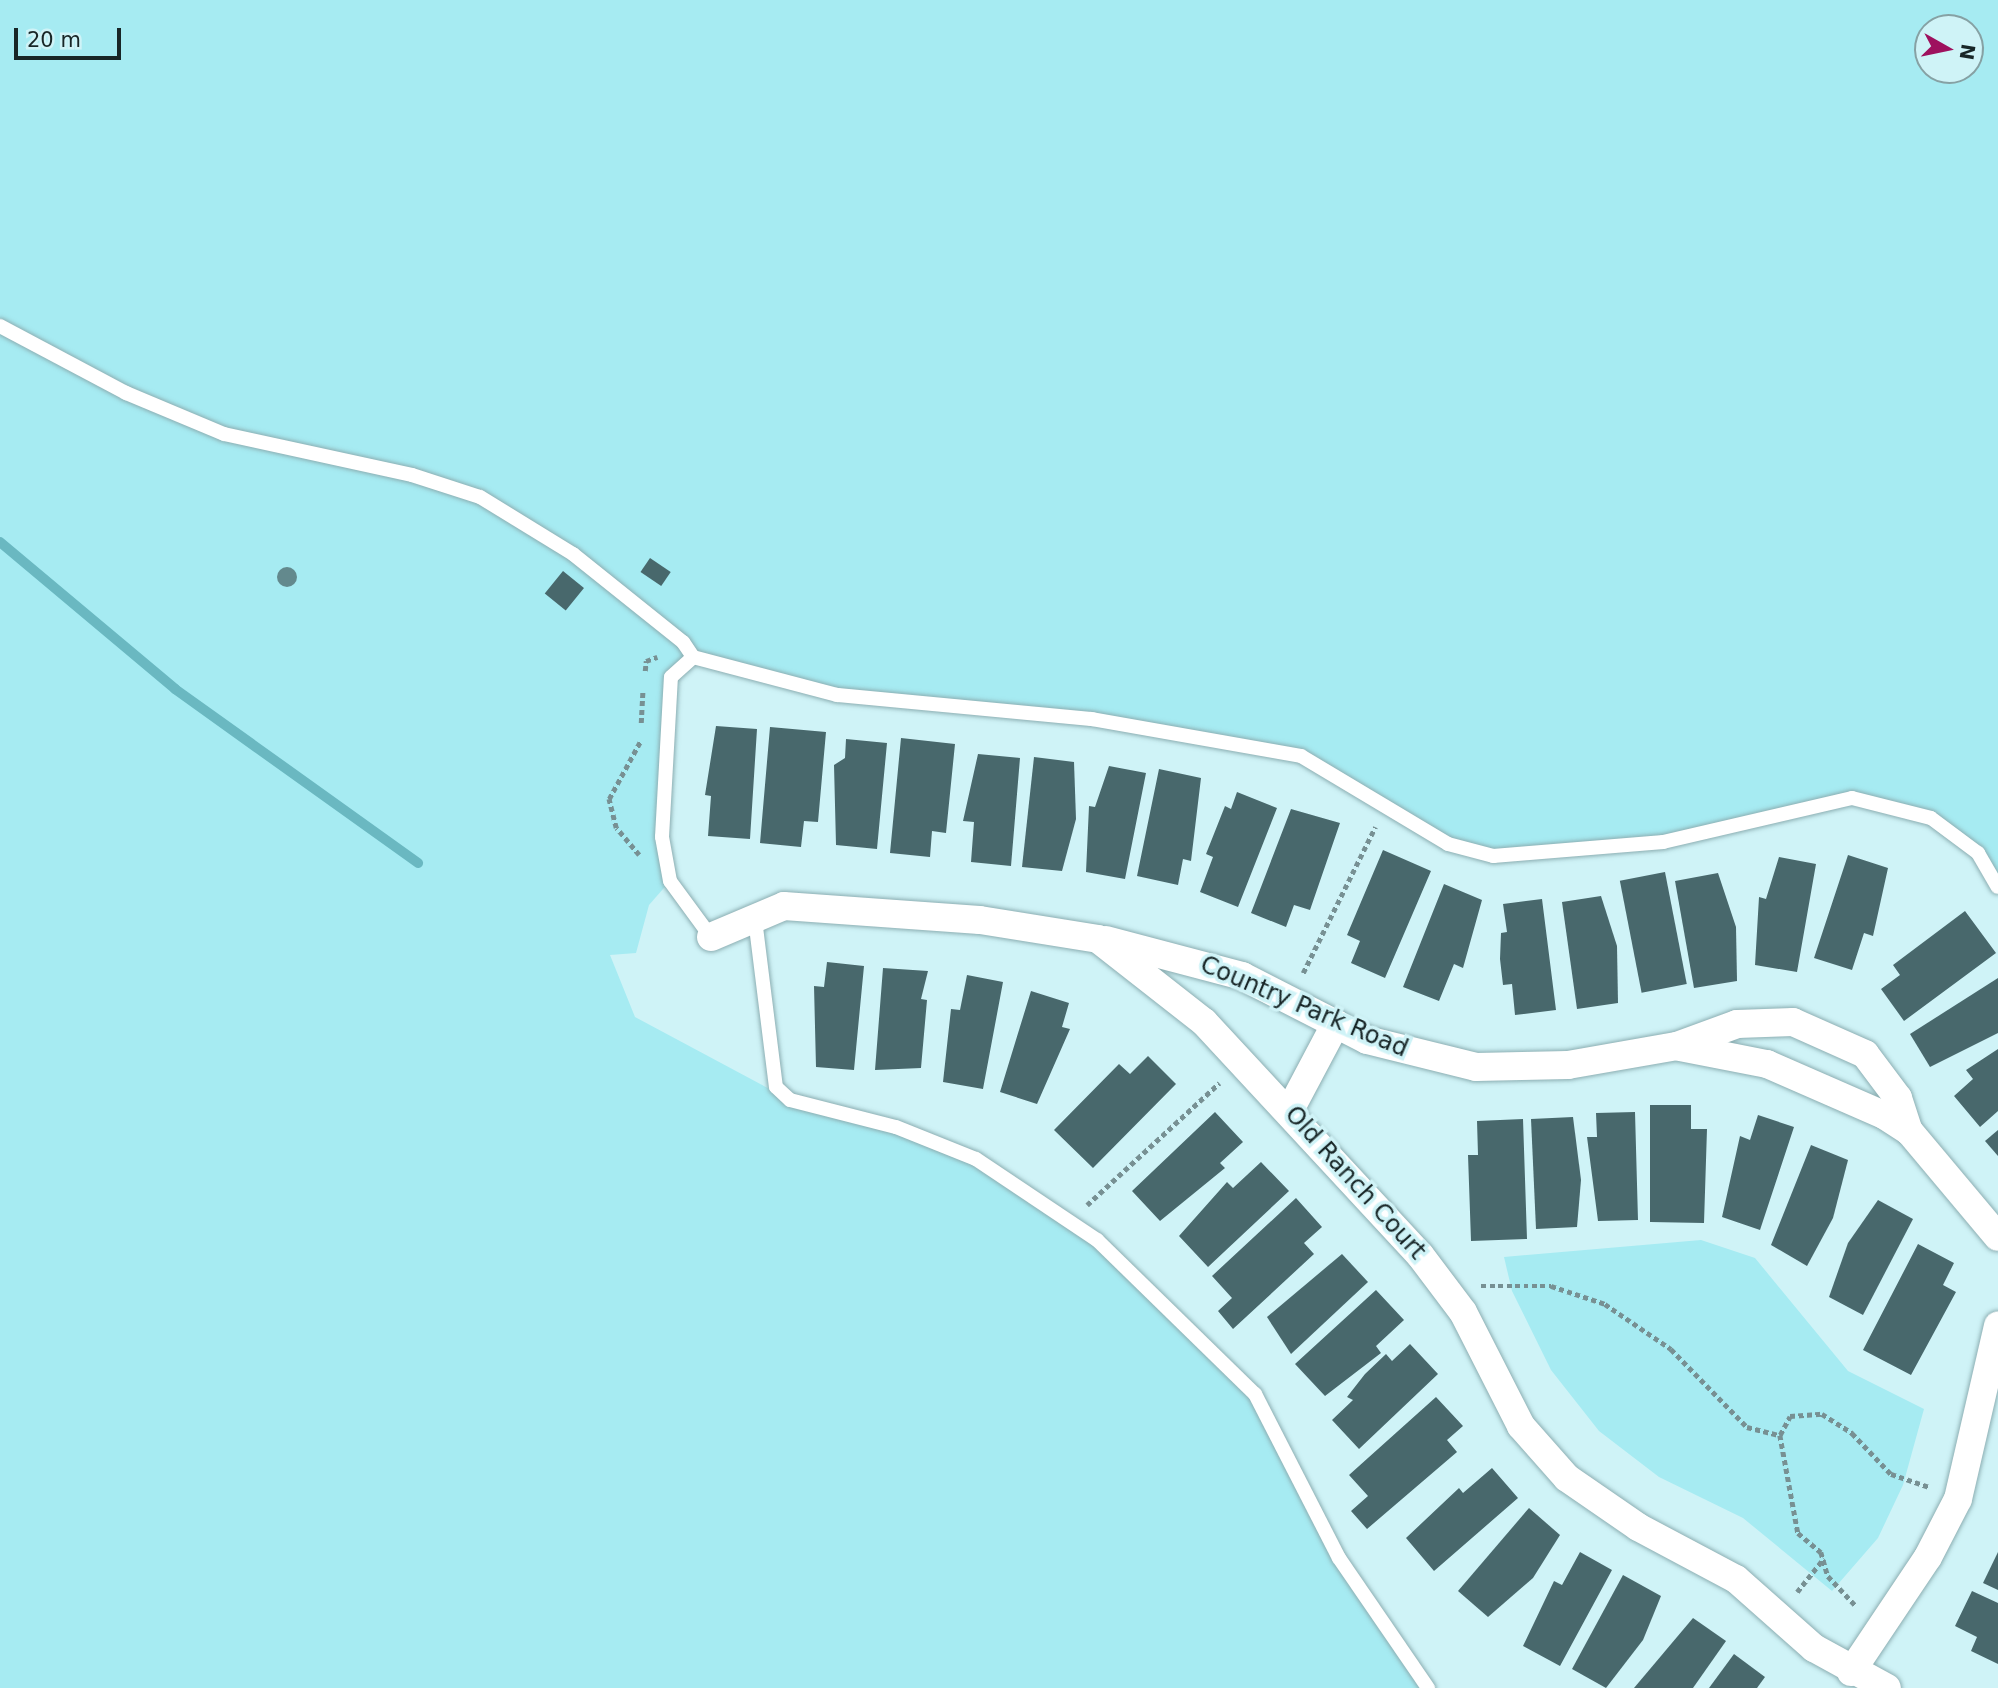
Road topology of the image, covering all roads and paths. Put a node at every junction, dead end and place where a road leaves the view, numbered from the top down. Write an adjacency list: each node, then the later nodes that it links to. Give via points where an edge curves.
1 (0, 326): 2 (lane, via 126,393 223,434 412,475 480,497 564,548)
2 (690, 651): 3 (lane, via 837,695 1092,719 1301,756); 4 (path, via 646,661 641,741 609,799 616,828); 7 (lane, via 671,677 662,837 670,881)
3 (1387, 804): 5 (lane, via 1448,844 1493,856 1663,842 1852,798 1931,818 1978,853); 9 (path)
4 (644, 861)
5 (1998, 887)
6 (755, 919): 7 (street, Old Ranch Court); 8 (street, Old Ranch Court, via 784,906 838,908 980,920); 15 (lane, via 774,1083 786,1098 939,1142)
7 (711, 937)
8 (1098, 939): 10 (street, Country Park Road, via 1242,976); 12 (street, Old Ranch Court, via 1180,999)
9 (1303, 974)
10 (1336, 1023): 11 (street, Country Park Road, via 1388,1048 1476,1067 1540,1068); 13 (street)
11 (1677, 1046): 14 (street, Country Park Road, via 1801,1075); 14 (street, Country Park Road, via 1737,1024 1814,1028 1849,1043 1881,1070)
12 (1242, 1061): 13 (street, Old Ranch Court); 15 (path)
13 (1290, 1110): 17 (street, Old Ranch Court)
14 (1909, 1131): 16 (street, Country Park Road)
15 (1071, 1220): 25 (lane, via 1255,1394 1339,1558)
16 (1998, 1237)
17 (1449, 1291): 19 (path, via 1526,1283 1605,1304 1664,1343 1742,1423); 22 (street, Old Ranch Court, via 1521,1426 1567,1478 1638,1527 1726,1572)
18 (1998, 1326): 20 (street)
19 (1780, 1436): 20 (path, via 1790,1416 1822,1414 1905,1483); 21 (path, via 1798,1533)
20 (1958, 1499): 23 (street)
21 (1824, 1558): 22 (path); 23 (path, via 1831,1580)
22 (1776, 1613): 24 (street, Old Ranch Court)
23 (1880, 1629): 24 (street)
24 (1851, 1672): 26 (street, Old Ranch Court)
25 (1428, 1688)
26 (1887, 1688)

